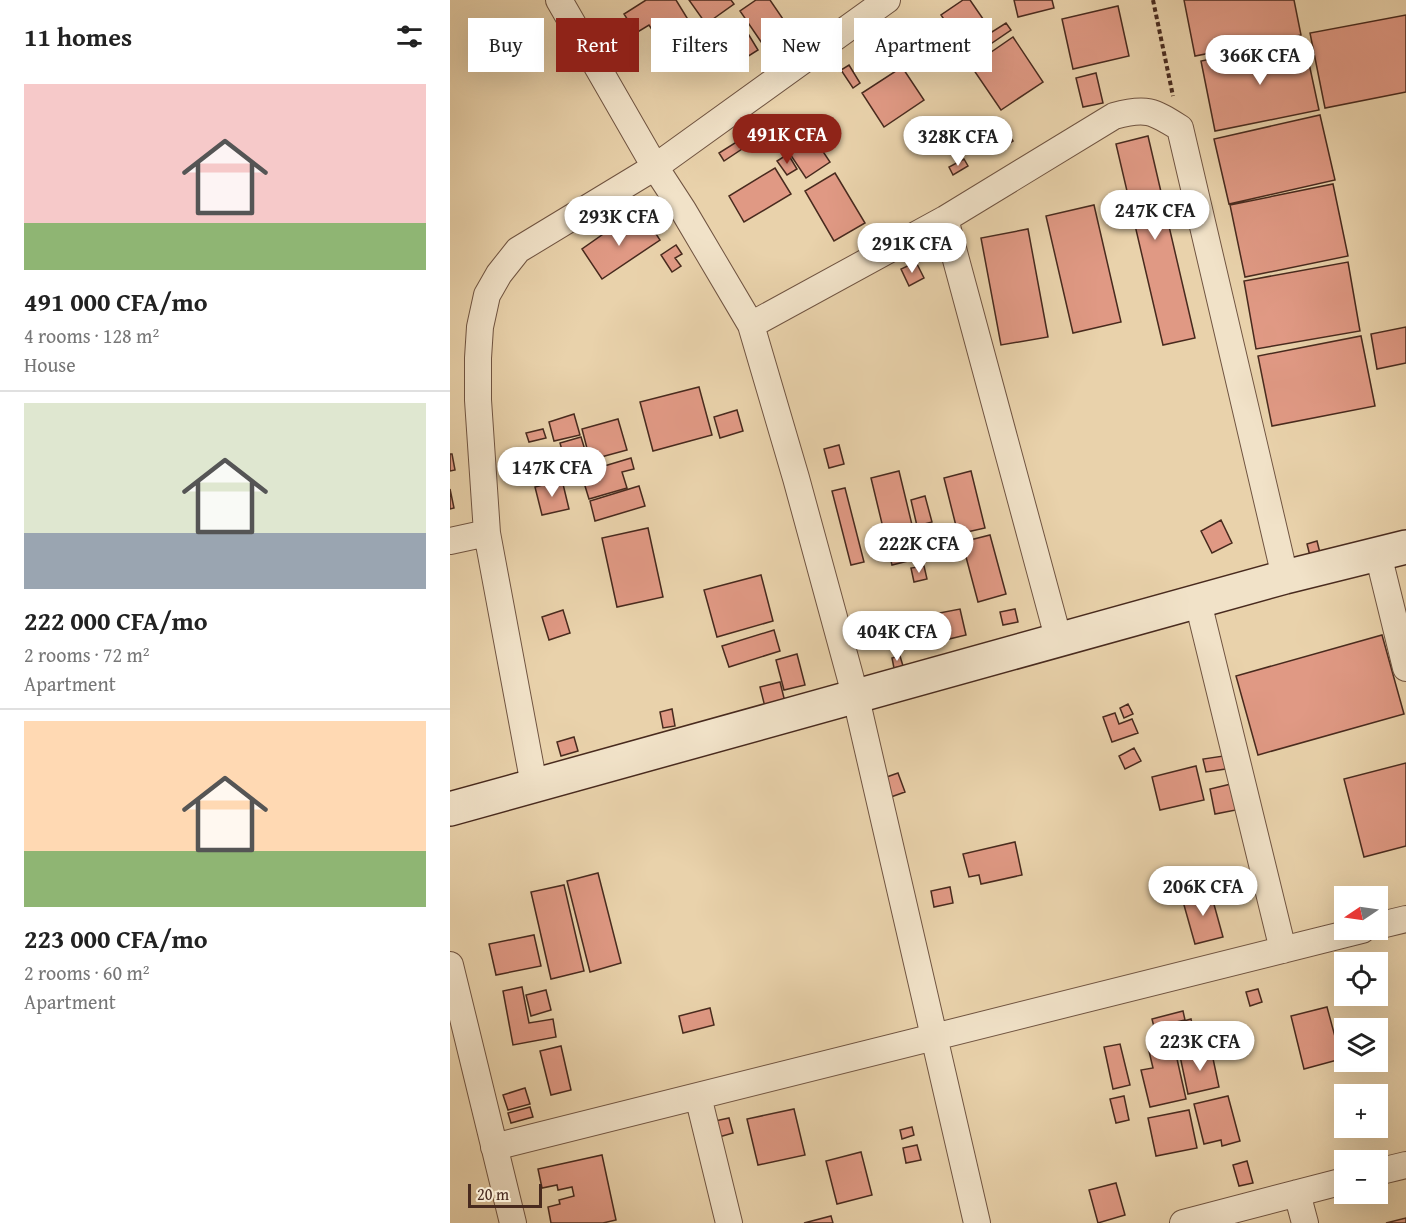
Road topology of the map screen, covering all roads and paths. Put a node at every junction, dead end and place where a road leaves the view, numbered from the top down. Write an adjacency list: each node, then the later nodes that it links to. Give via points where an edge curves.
1 (559, 0): 5 (street)
2 (887, 0): 5 (street)
3 (1153, 0): 4 (path)
4 (1180, 128): 6 (street, via 1143,110 1113,116); 11 (street)
5 (655, 167): 7 (street); 8 (street, via 518,250 487,295 480,327 478,400)
6 (945, 219): 7 (street); 13 (street)
7 (751, 325): 15 (street)
8 (487, 533): 9 (street); 16 (street)
9 (450, 541)
10 (1392, 550): 11 (street); 14 (street)
11 (1285, 577): 12 (street)
12 (1198, 602): 13 (street); 21 (street)
13 (1059, 641): 15 (street)
14 (1406, 668)
15 (856, 698): 16 (street); 23 (street)
16 (534, 785): 17 (street)
17 (450, 810)
18 (1406, 919): 19 (street)
19 (1388, 923)
20 (1334, 937): 21 (street)
21 (1282, 950): 23 (street)
22 (450, 965): 25 (street)
23 (934, 1037): 24 (street); 32 (street)
24 (698, 1096): 25 (street); 31 (street)
25 (494, 1147): 30 (street)
26 (1406, 1165): 27 (street)
27 (1388, 1169)
28 (1334, 1184): 29 (street)
29 (1297, 1193): 33 (street); 34 (street)
30 (513, 1223)
31 (729, 1223)
32 (977, 1223)
33 (1183, 1223)
34 (1305, 1223)

